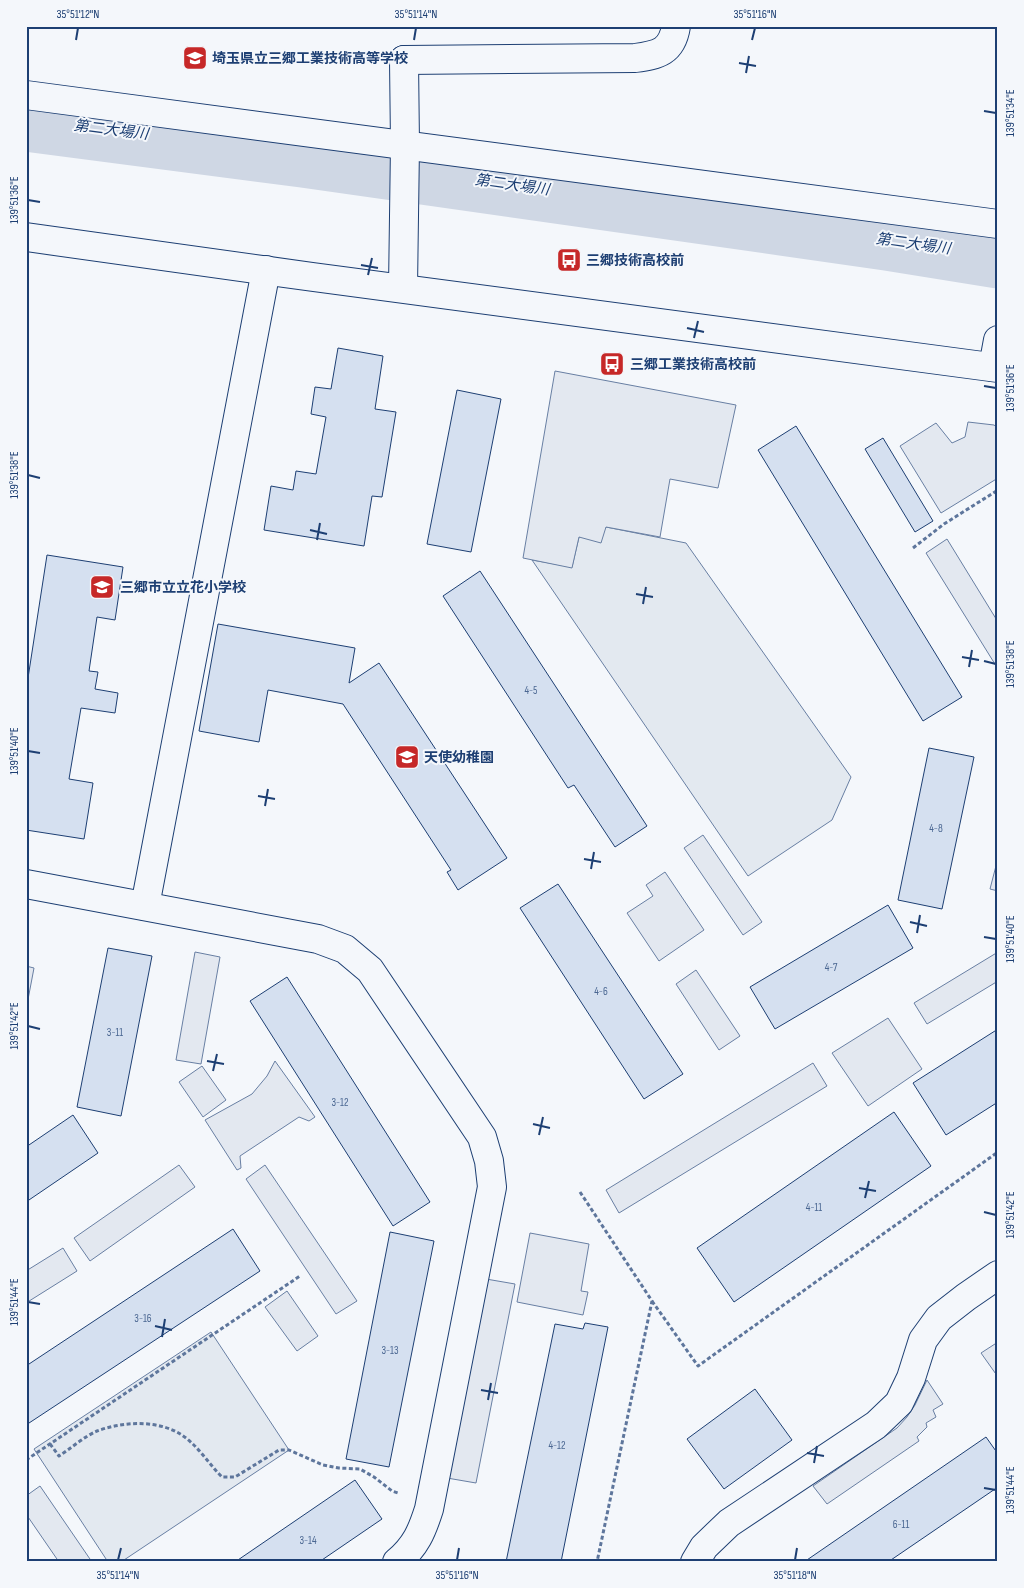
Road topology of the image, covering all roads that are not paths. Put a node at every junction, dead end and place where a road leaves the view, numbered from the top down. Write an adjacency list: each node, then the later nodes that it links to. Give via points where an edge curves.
1 (676, 26): 3 (street, via 668,48 654,56 404,60)
2 (26, 95): 3 (street)
3 (405, 151): 4 (street); 7 (street)
4 (998, 224)
5 (26, 237): 6 (street)
6 (266, 270): 7 (street); 11 (street)
7 (403, 288): 9 (street)
8 (998, 340): 9 (street)
9 (995, 368)
10 (26, 884): 11 (street)
11 (145, 906): 13 (street, via 318,939 345,949 370,970 482,1137 492,1187 430,1503 421,1534)
12 (998, 1275): 14 (street, via 939,1318 923,1340 899,1403 876,1425 729,1523 704,1547)
13 (397, 1562)
14 (695, 1562)

